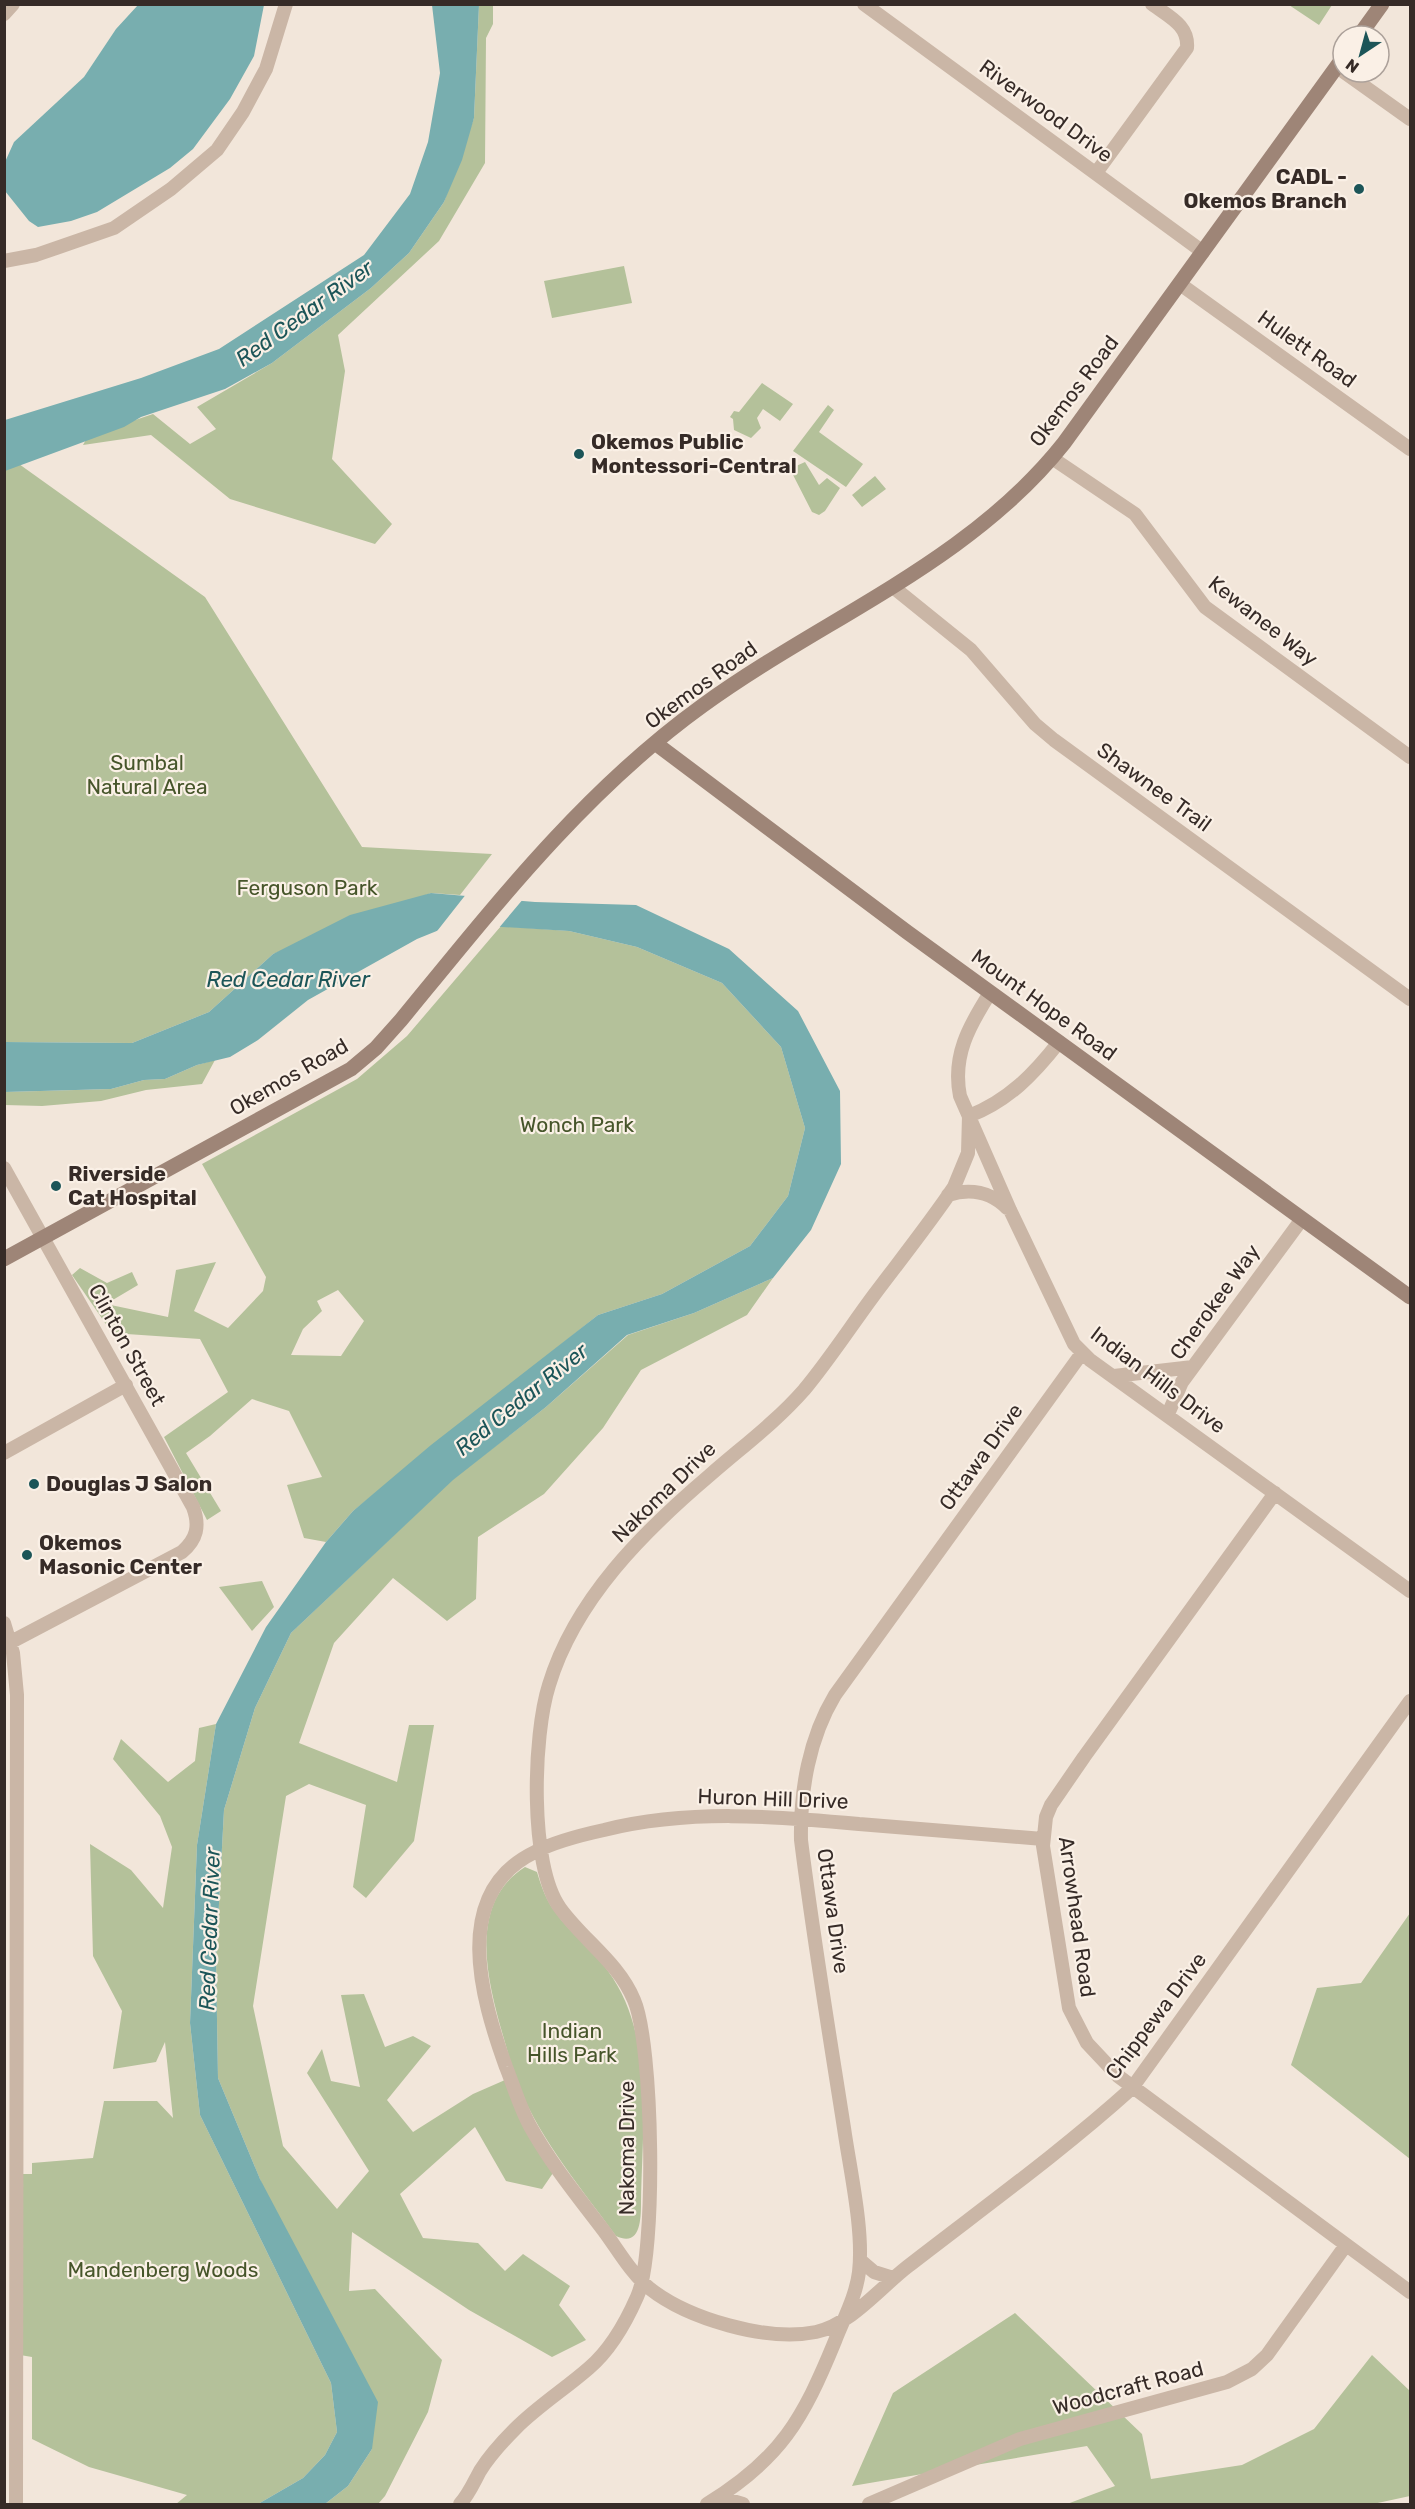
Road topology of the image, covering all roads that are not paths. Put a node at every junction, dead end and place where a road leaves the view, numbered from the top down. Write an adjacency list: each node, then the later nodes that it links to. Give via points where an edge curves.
1 (13, 4): 6 (street)
2 (286, 4): 13 (street, via 266,69 217,150 171,189 114,228 47,252)
3 (864, 4): 11 (street, Riverwood Drive)
4 (1152, 4): 11 (street, via 1180,24 1188,39 1184,55)
5 (1382, 4): 7 (main road)
6 (4, 14)
7 (1368, 24)
8 (1331, 82): 12 (main road, Okemos Road)
9 (1364, 84): 10 (street)
10 (1410, 120)
11 (1096, 173): 12 (street, Riverwood Drive)
12 (1203, 252): 14 (main road, Okemos Road)
13 (4, 261)
14 (1180, 284): 15 (street, Hulett Road); 16 (main road, Okemos Road)
15 (1410, 449)
16 (1052, 458): 17 (main road, Okemos Road, via 987,522); 19 (street, Kewanee Way, via 1135,514 1205,607)
17 (893, 587): 18 (main road, Okemos Road, via 755,668); 21 (street, Shawnee Trail, via 971,650 1035,724 1054,740)
18 (656, 743): 20 (main road, Mount Hope Road); 28 (main road, Okemos Road, via 580,811 401,1020 351,1069)
19 (1410, 756)
20 (990, 993): 22 (main road, Mount Hope Road); 23 (street, Indian Hills Drive, via 960,1052 959,1087)
21 (1410, 999)
22 (1059, 1042): 23 (street, via 1012,1093); 27 (main road, Mount Hope Road)
23 (969, 1116): 25 (street, Nakoma Drive, via 968,1153); 26 (street, Indian Hills Drive)
24 (4, 1168): 28 (street, Clinton Street)
25 (948, 1195): 26 (street, via 977,1192 995,1198); 44 (street, Nakoma Drive, via 804,1390 639,1540 575,1626 549,1684 540,1723 536,1776)
26 (1010, 1210): 31 (street, Indian Hills Drive, via 1068,1334)
27 (1302, 1219): 30 (main road, Mount Hope Road); 32 (street, Cherokee Way)
28 (44, 1238): 29 (main road, Okemos Road); 34 (street, Clinton Street)
29 (4, 1259)
30 (1410, 1297)
31 (1082, 1353): 33 (street, Indian Hills Drive); 42 (street, Ottawa Drive, via 834,1695 810,1757)
32 (1193, 1366): 33 (street); 35 (street, Cherokee Way)
33 (1114, 1376): 35 (street, Indian Hills Drive)
34 (126, 1385): 36 (street); 40 (street, Clinton Street, via 193,1507 197,1527 190,1545 137,1578)
35 (1168, 1414): 37 (street, Indian Hills Drive)
36 (4, 1453)
37 (1275, 1493): 38 (street, Indian Hills Drive); 43 (street, Arrowhead Road, via 1051,1805)
38 (1410, 1591)
39 (4, 1623): 40 (street)
40 (11, 1642): 45 (street, via 17,1705)
41 (1410, 1701): 46 (street, Chippewa Drive)
42 (801, 1819): 43 (street, Huron Hill Drive); 44 (street, Huron Hill Drive, via 739,1814 668,1818 600,1831); 48 (street, Ottawa Drive, via 804,1865 854,2194)
43 (1042, 1839): 46 (street, Arrowhead Road, via 1069,2008 1095,2053)
44 (542, 1849): 50 (street, Nakoma Drive, via 544,1873 557,1904 621,1974 640,2014 647,2066 649,2172 648,2235); 50 (street, Huron Hill Drive, via 522,1859 500,1880 482,1915 480,1958 489,2014 530,2126)
45 (10, 1976): 53 (street)
46 (1132, 2088): 47 (street, Arrowhead Road); 49 (street, Chippewa Drive, via 1081,2134)
47 (1346, 2245): 51 (street, Arrowhead Road); 58 (street, Woodcraft Road, via 1267,2355 1244,2375 1020,2439)
48 (860, 2260): 49 (street, via 874,2272); 52 (street, Ottawa Drive, via 856,2287)
49 (893, 2278): 52 (street, Chippewa Drive)
50 (642, 2281): 52 (street, Huron Hill Drive, via 661,2295 739,2330 809,2333); 56 (street, Nakoma Drive, via 637,2298 605,2351 518,2426 490,2457)
51 (1410, 2292)
52 (844, 2319): 54 (street, Ottawa Drive, via 813,2395 796,2424 746,2480)
53 (9, 2440): 55 (street)
54 (713, 2501): 57 (street)
55 (16, 2505)
56 (460, 2505)
57 (743, 2505)
58 (869, 2505)

